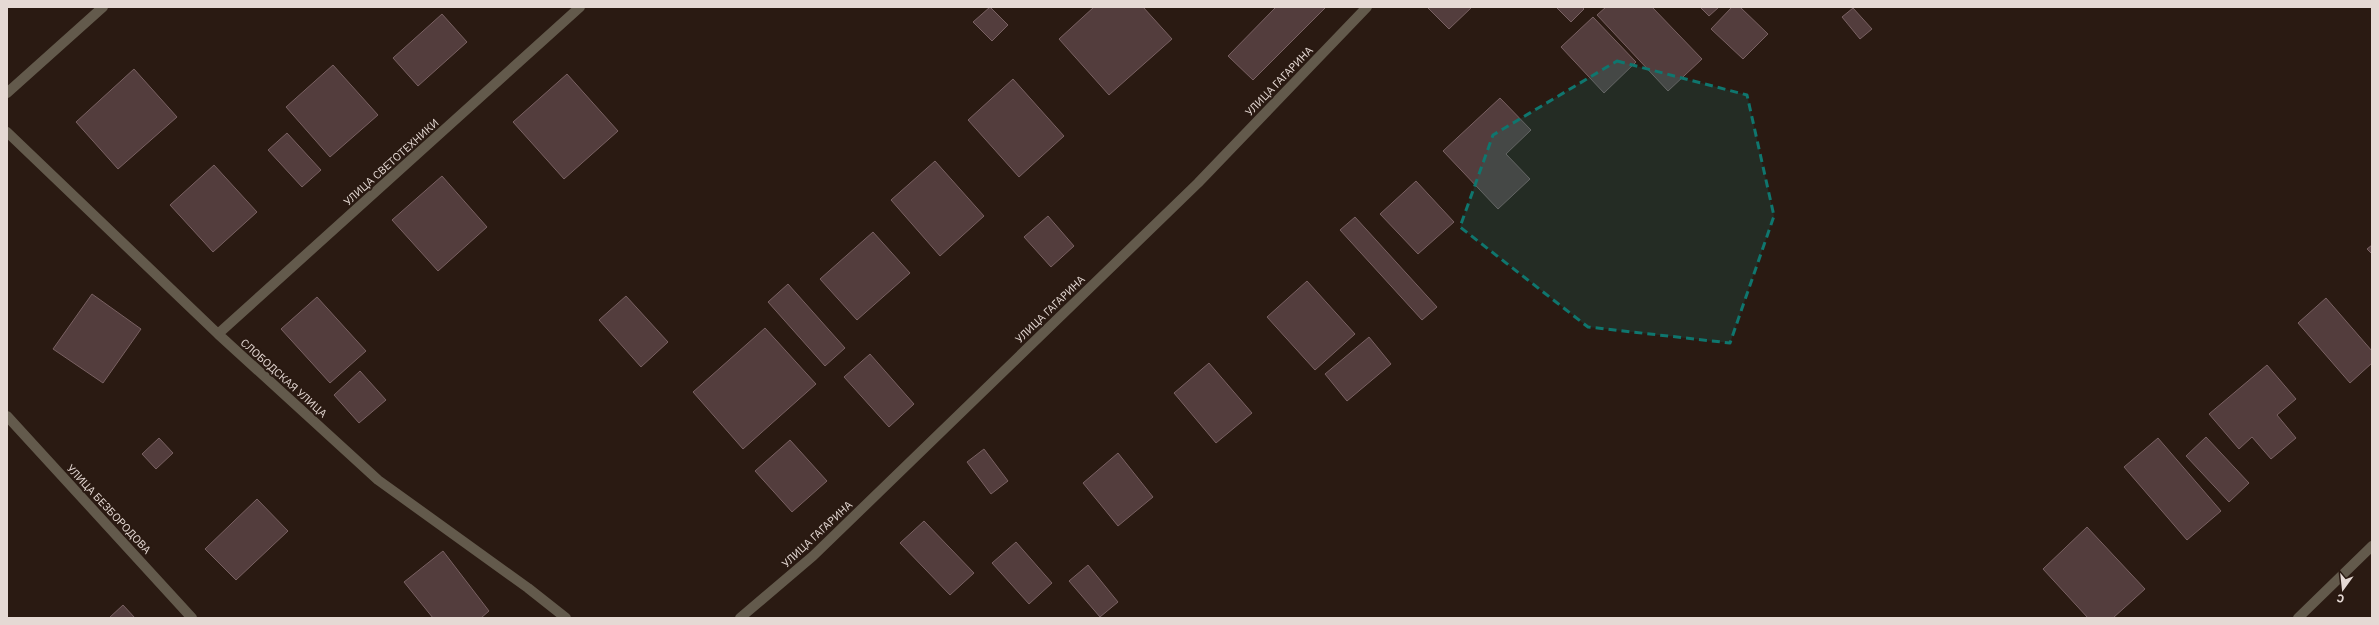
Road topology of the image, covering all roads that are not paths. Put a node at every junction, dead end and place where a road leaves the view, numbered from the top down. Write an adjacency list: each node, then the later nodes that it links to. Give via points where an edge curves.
1 (103, 7): 4 (street)
2 (580, 7): 6 (street, УЛИЦА СВЕТОТЕХНИКИ)
3 (1367, 7): 11 (street, УЛИЦА ГАГАРИНА, via 1198,183 813,556)
4 (7, 93)
5 (7, 132): 6 (street, СЛОБОДСКАЯ УЛИЦА)
6 (218, 334): 10 (street, СЛОБОДСКАЯ УЛИЦА, via 378,480)
7 (7, 416): 9 (street, УЛИЦА БЕЗБОРОДОВА)
8 (2372, 546): 12 (street)
9 (192, 618)
10 (566, 618)
11 (740, 618)
12 (2298, 618)

